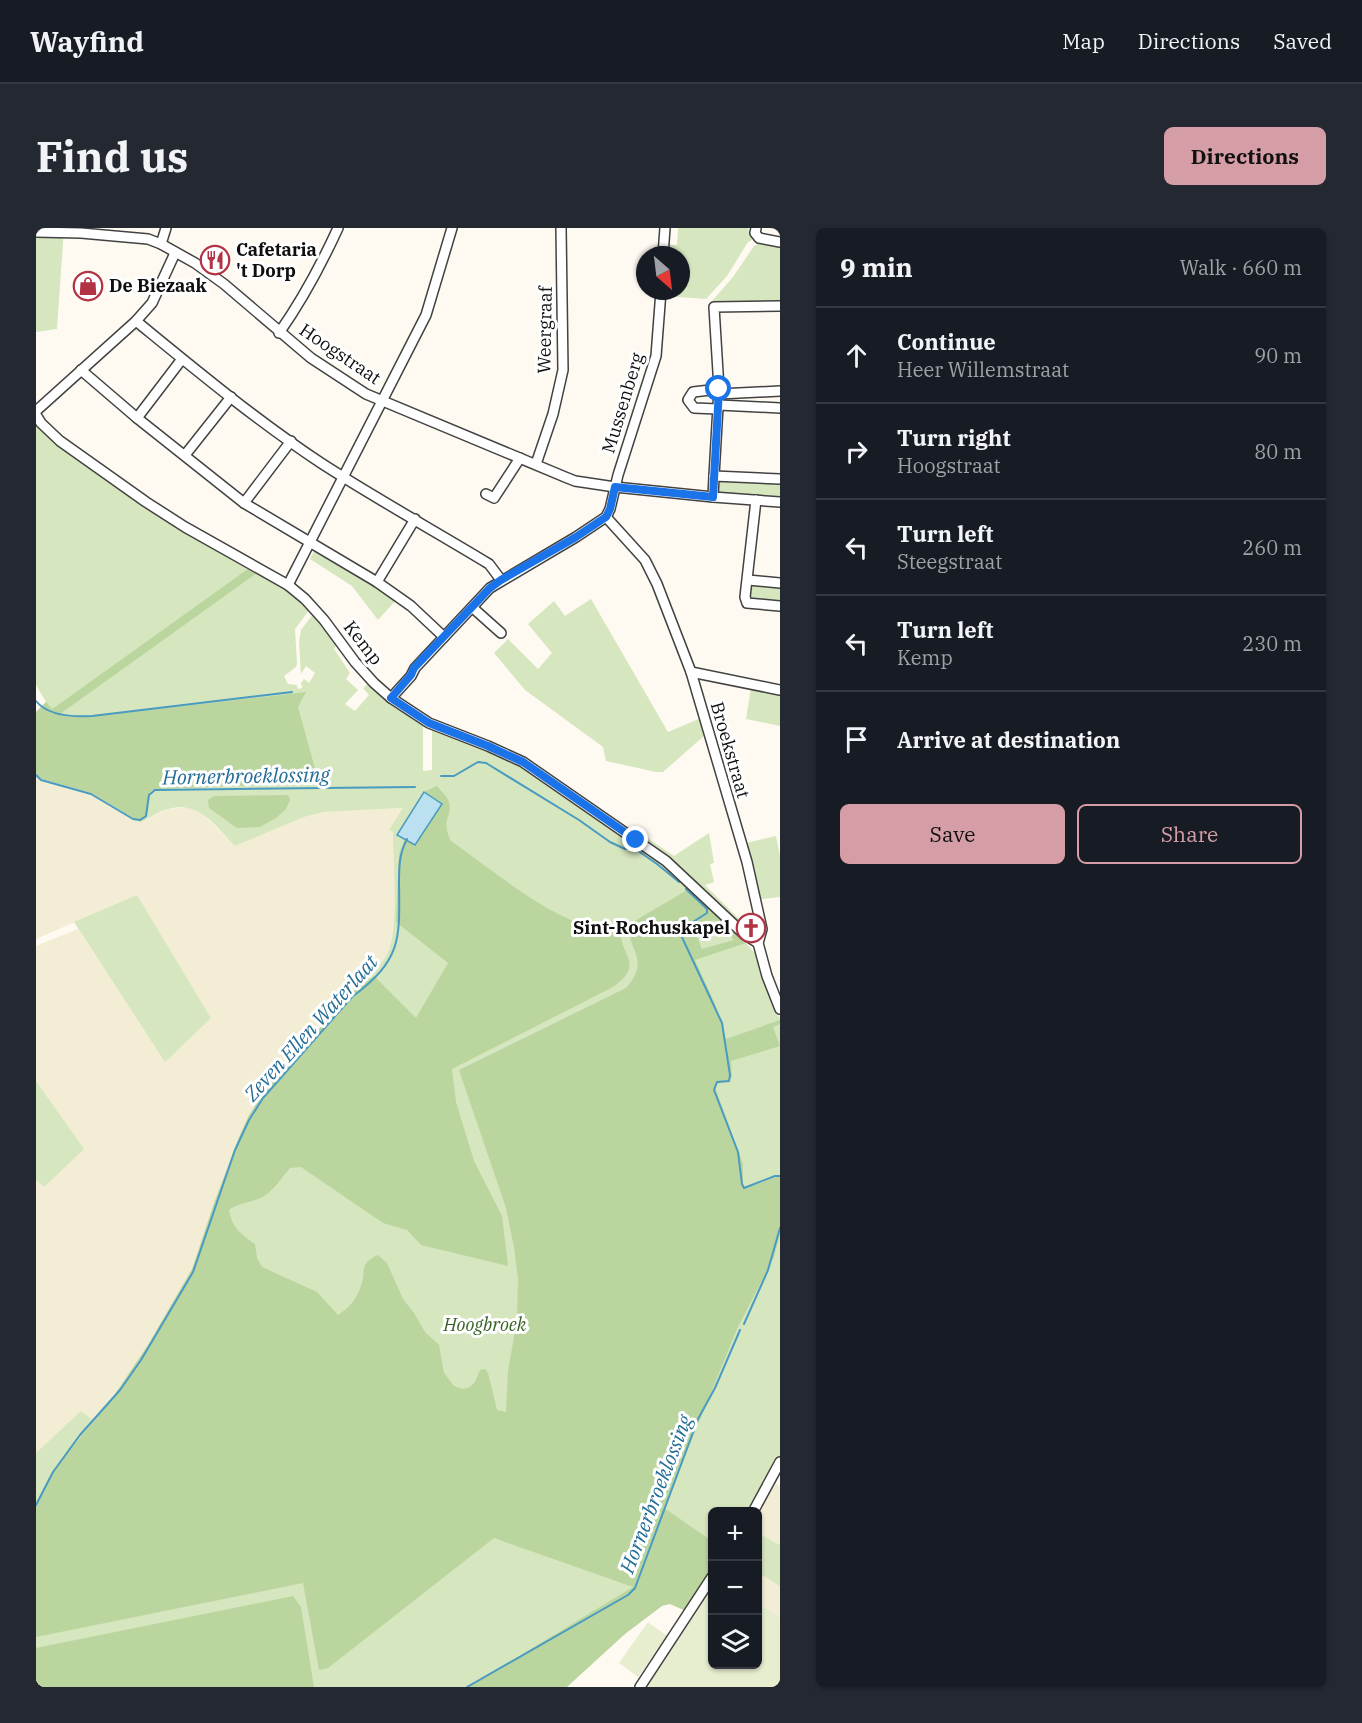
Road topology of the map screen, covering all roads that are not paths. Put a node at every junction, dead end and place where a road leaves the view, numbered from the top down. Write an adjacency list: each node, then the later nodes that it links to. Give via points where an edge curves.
1 (166, 228): 10 (street)
2 (338, 228): 16 (street, via 318,271)
3 (452, 228): 22 (street, via 426,315)
4 (561, 228): 30 (street, Weergraaf, via 563,370)
5 (664, 228): 11 (street)
6 (756, 228): 9 (street, via 759,238)
7 (79, 231): 8 (street); 10 (street)
8 (36, 232)
9 (780, 242)
10 (161, 244): 12 (street, Hoogstraat)
11 (663, 246)
12 (175, 253): 15 (street, via 152,303); 16 (street, Hoogstraat, via 225,284)
13 (660, 300): 34 (street, Mussenberg, via 656,356)
14 (780, 306): 20 (street, via 714,307)
15 (136, 321): 17 (street); 18 (street)
16 (279, 333): 22 (street, Hoogstraat, via 337,376)
17 (182, 358): 21 (street); 26 (street)
18 (81, 370): 25 (street); 26 (street)
19 (780, 391): 20 (street)
20 (719, 392): 23 (street); 23 (street, via 693,392 688,399 694,408)
21 (231, 397): 27 (street); 28 (street)
22 (382, 400): 29 (street, Hoogstraat); 31 (street)
23 (718, 407): 24 (street); 32 (street)
24 (780, 408)
25 (36, 413): 47 (street, Kemp, via 40,423 60,441 146,502)
26 (137, 418): 28 (street)
27 (291, 441): 31 (street); 39 (street)
28 (185, 455): 39 (street)
29 (520, 458): 30 (street, Hoogstraat); 35 (street, via 494,498)
30 (536, 464): 34 (street, Hoogstraat, via 575,481)
31 (344, 476): 41 (street); 42 (street)
32 (714, 476): 33 (street); 36 (street)
33 (780, 479)
34 (615, 487): 36 (street, Hoogstraat); 40 (street, Mussenberg)
35 (486, 494)
36 (713, 497): 37 (street, Hoogstraat)
37 (756, 500): 38 (street, Hoogstraat); 44 (street)
38 (780, 502)
39 (244, 503): 42 (street)
40 (606, 517): 43 (street); 52 (street, Broekstraat, via 645,560)
41 (415, 519): 43 (street, via 489,564); 45 (street)
42 (311, 541): 45 (street); 47 (street)
43 (501, 580): 49 (street)
44 (748, 580): 46 (street); 48 (street, via 747,603)
45 (376, 582): 51 (street, via 411,606)
46 (780, 583)
47 (288, 585): 54 (street, Kemp, via 305,599 355,662)
48 (780, 606)
49 (473, 608): 50 (street); 51 (street)
50 (501, 633)
51 (444, 637): 54 (street)
52 (691, 672): 53 (street); 55 (street, Broekstraat, via 747,862 762,929)
53 (780, 690)
54 (391, 698): 55 (street, Kemp, via 429,723 523,762 666,861)
55 (758, 943): 56 (street, Broekstraat)
56 (780, 1009)
57 (780, 1462): 58 (street)
58 (756, 1507)
59 (708, 1583): 60 (street)
60 (640, 1687)

